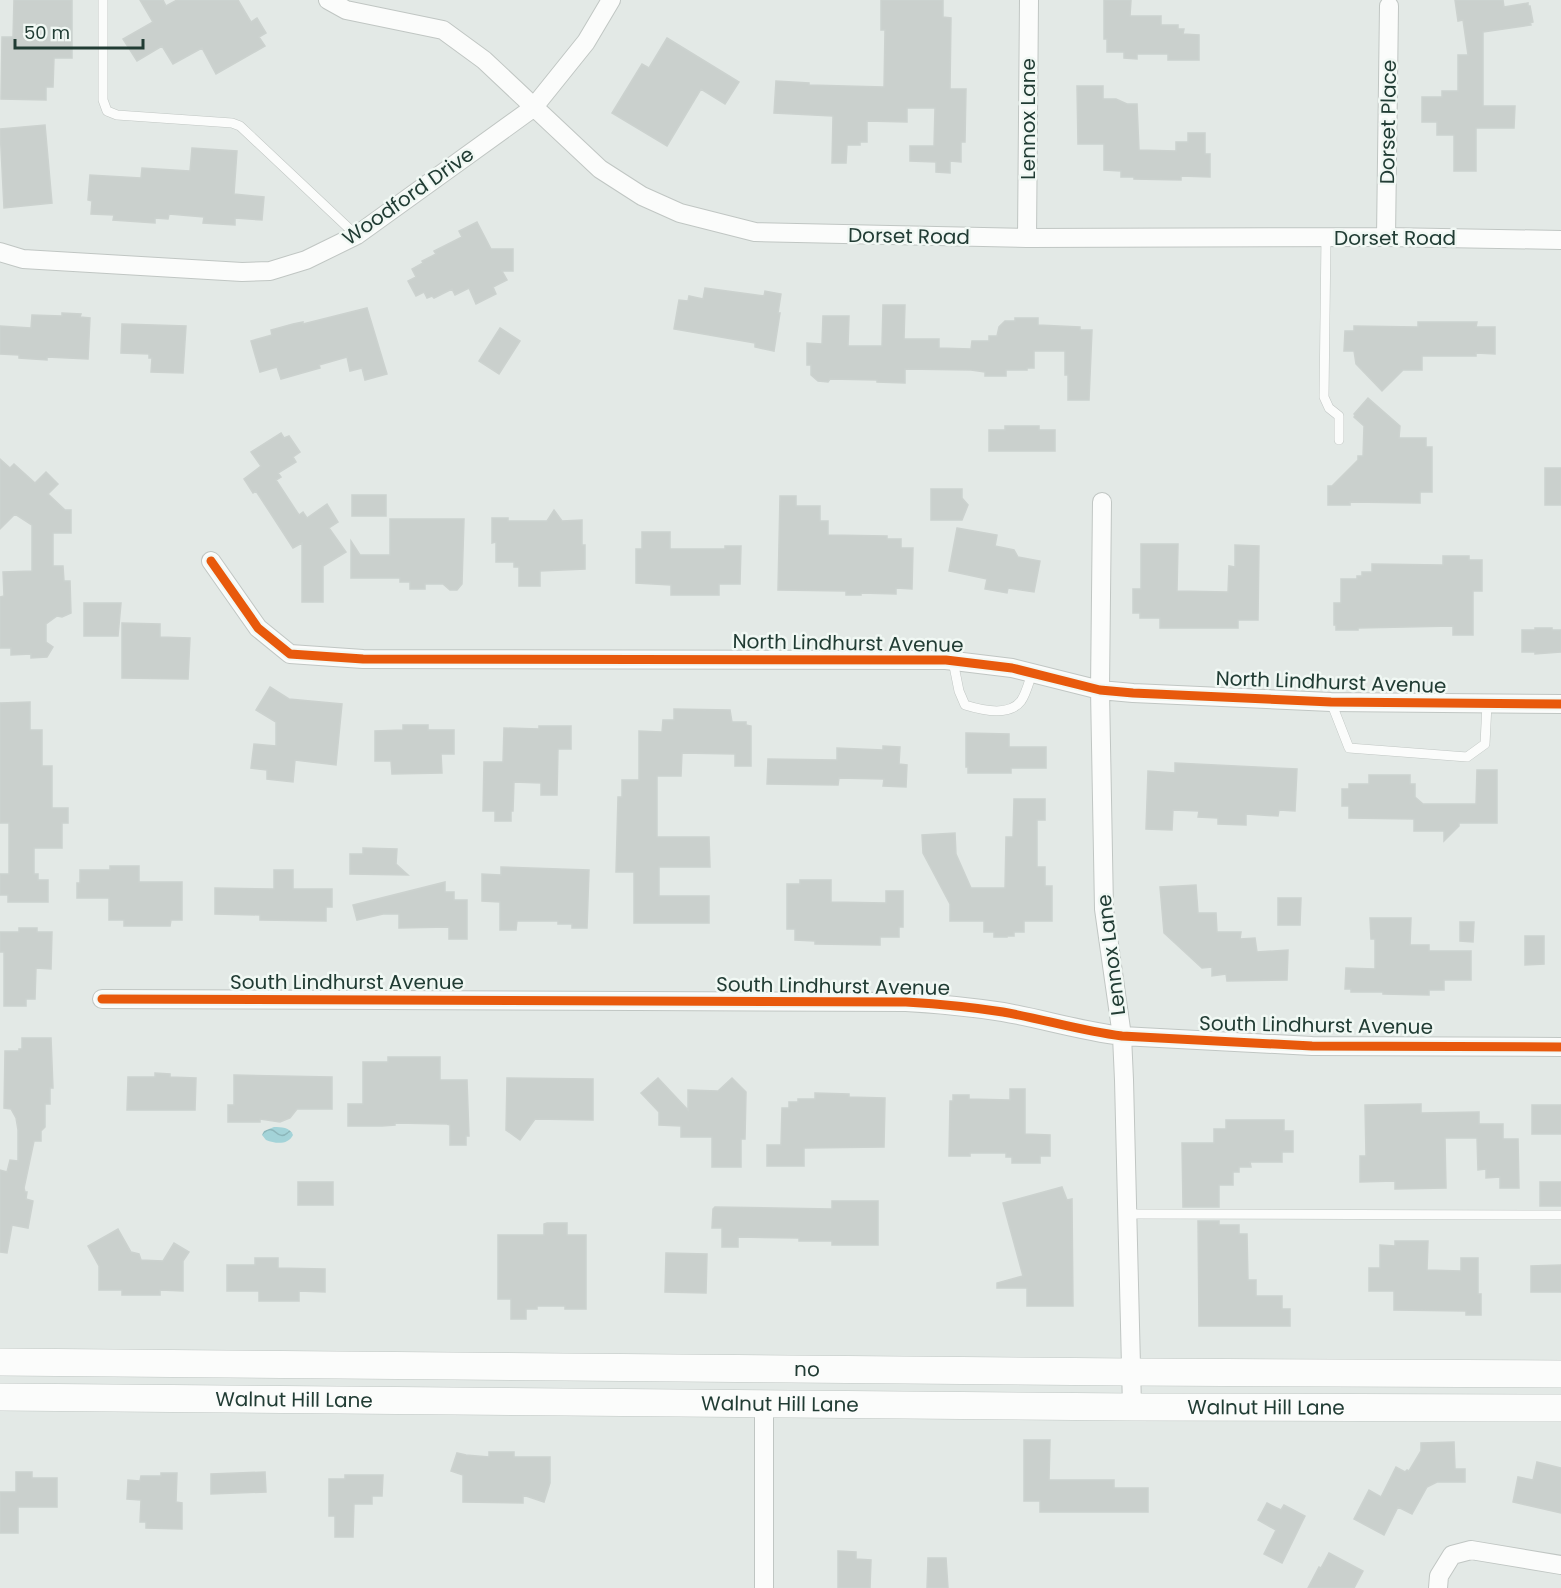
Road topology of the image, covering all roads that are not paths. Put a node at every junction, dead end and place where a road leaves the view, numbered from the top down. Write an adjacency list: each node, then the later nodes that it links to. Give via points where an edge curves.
1 (103, 0): 7 (lane, via 103,100 107,111 240,126)
2 (328, 0): 6 (street, Dorset Road, via 346,10 443,30 484,60)
3 (611, 0): 6 (street, Woodford Drive, via 586,42)
4 (1029, 0): 10 (street, Lennox Lane)
5 (1389, 6): 9 (street, Dorset Place)
6 (533, 108): 7 (street, Woodford Drive); 10 (street, Dorset Road, via 600,169 642,196 690,216 754,232)
7 (357, 236): 12 (street, Woodford Drive, via 306,260 270,271 23,259)
8 (1326, 237): 9 (street, Dorset Road); 10 (street, Dorset Road); 13 (lane, via 1324,397 1339,416)
9 (1386, 237): 11 (street, Dorset Road)
10 (1027, 238)
11 (1561, 240)
12 (0, 252)
13 (1339, 440)
14 (1102, 502): 18 (street, Lennox Lane)
15 (212, 561): 16 (street, North Lindhurst Avenue, via 258,628 290,654 363,659)
16 (953, 661): 17 (street, North Lindhurst Avenue); 17 (lane, via 965,705 983,710 1012,709 1022,700)
17 (1032, 673): 18 (street, North Lindhurst Avenue)
18 (1100, 690): 19 (street, North Lindhurst Avenue); 23 (street, Lennox Lane, via 1104,909)
19 (1331, 702): 20 (street, North Lindhurst Avenue); 20 (lane, via 1349,748 1467,757 1485,744)
20 (1487, 704): 21 (street, North Lindhurst Avenue)
21 (1561, 704)
22 (102, 999): 23 (street, South Lindhurst Avenue, via 906,1002 1005,1013)
23 (1122, 1036): 24 (street, South Lindhurst Avenue, via 1312,1046); 25 (street, Lennox Lane)
24 (1561, 1047)
25 (1128, 1214): 26 (lane); 31 (street, Lennox Lane)
26 (1561, 1215)
27 (0, 1362): 28 (main road, Walnut Hill Lane)
28 (337, 1365): 29 (main road, Walnut Hill Lane); 34 (main road)
29 (763, 1369): 30 (main road, no); 35 (main road)
30 (852, 1370): 31 (main road, Walnut Hill Lane)
31 (1130, 1372): 32 (main road, Walnut Hill Lane); 36 (street, Lennox Lane)
32 (1561, 1374)
33 (0, 1398): 34 (main road, Walnut Hill Lane)
34 (338, 1400): 35 (main road, Walnut Hill Lane)
35 (764, 1404): 36 (main road, Walnut Hill Lane); 39 (street)
36 (1132, 1407): 37 (main road, Walnut Hill Lane)
37 (1561, 1408)
38 (1561, 1565): 40 (street, via 1471,1550 1452,1555 1439,1576)
39 (764, 1588)
40 (1438, 1588)

